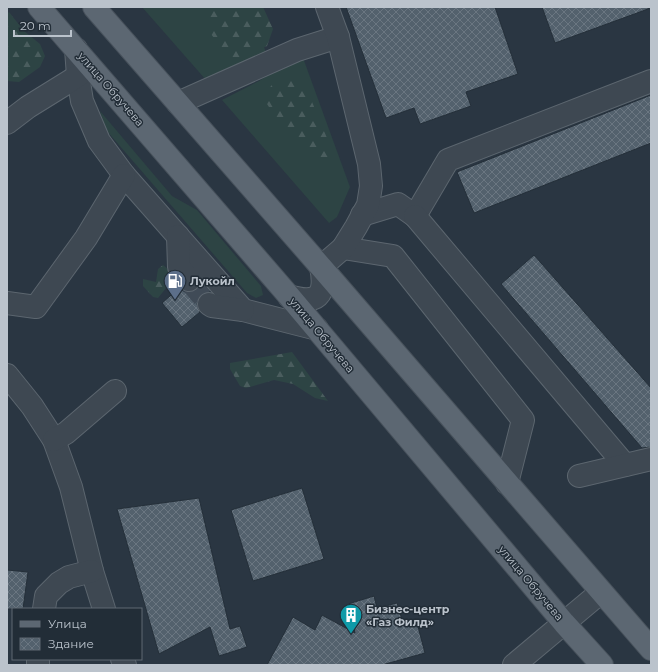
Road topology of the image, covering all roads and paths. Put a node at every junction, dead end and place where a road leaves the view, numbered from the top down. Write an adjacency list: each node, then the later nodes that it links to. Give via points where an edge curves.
1 (39, 7): 5 (main road, улица Обручева)
2 (94, 7): 8 (main road)
3 (327, 7): 4 (street)
4 (338, 37): 8 (street, via 297,50); 11 (street, via 369,164 371,186 368,206)
5 (76, 48): 6 (street); 17 (main road, улица Обручева)
6 (78, 76): 9 (street); 10 (street, via 82,101 99,141)
7 (651, 81): 12 (street, via 448,160)
8 (178, 103): 15 (main road)
9 (7, 123)
10 (124, 175): 13 (street); 18 (street, via 86,238 36,307)
11 (362, 215): 12 (street, via 398,204); 14 (street)
12 (415, 216): 26 (street)
13 (178, 236): 16 (street, via 179,267); 20 (street)
14 (342, 248): 15 (street); 28 (street, via 393,256 523,420)
15 (321, 267): 17 (street, via 323,285 317,296 303,300); 28 (main road)
16 (189, 280)
17 (290, 296): 21 (main road, улица Обручева)
18 (7, 303)
19 (209, 304): 20 (street)
20 (243, 310): 21 (street)
21 (317, 328): 33 (main road, улица Обручева)
22 (7, 375): 24 (street, via 32,406)
23 (115, 391): 24 (street, via 66,433)
24 (54, 440): 29 (street, via 71,487)
25 (651, 459): 26 (street)
26 (625, 465): 27 (street)
27 (579, 476)
28 (507, 483): 30 (main road)
29 (92, 571): 31 (street, via 69,577 59,583 46,596); 32 (street)
30 (601, 592): 33 (street); 34 (main road)
31 (44, 608)
32 (104, 608)
33 (564, 623): 35 (street); 36 (main road, улица Обручева)
34 (651, 649)
35 (514, 665)
36 (602, 665)

